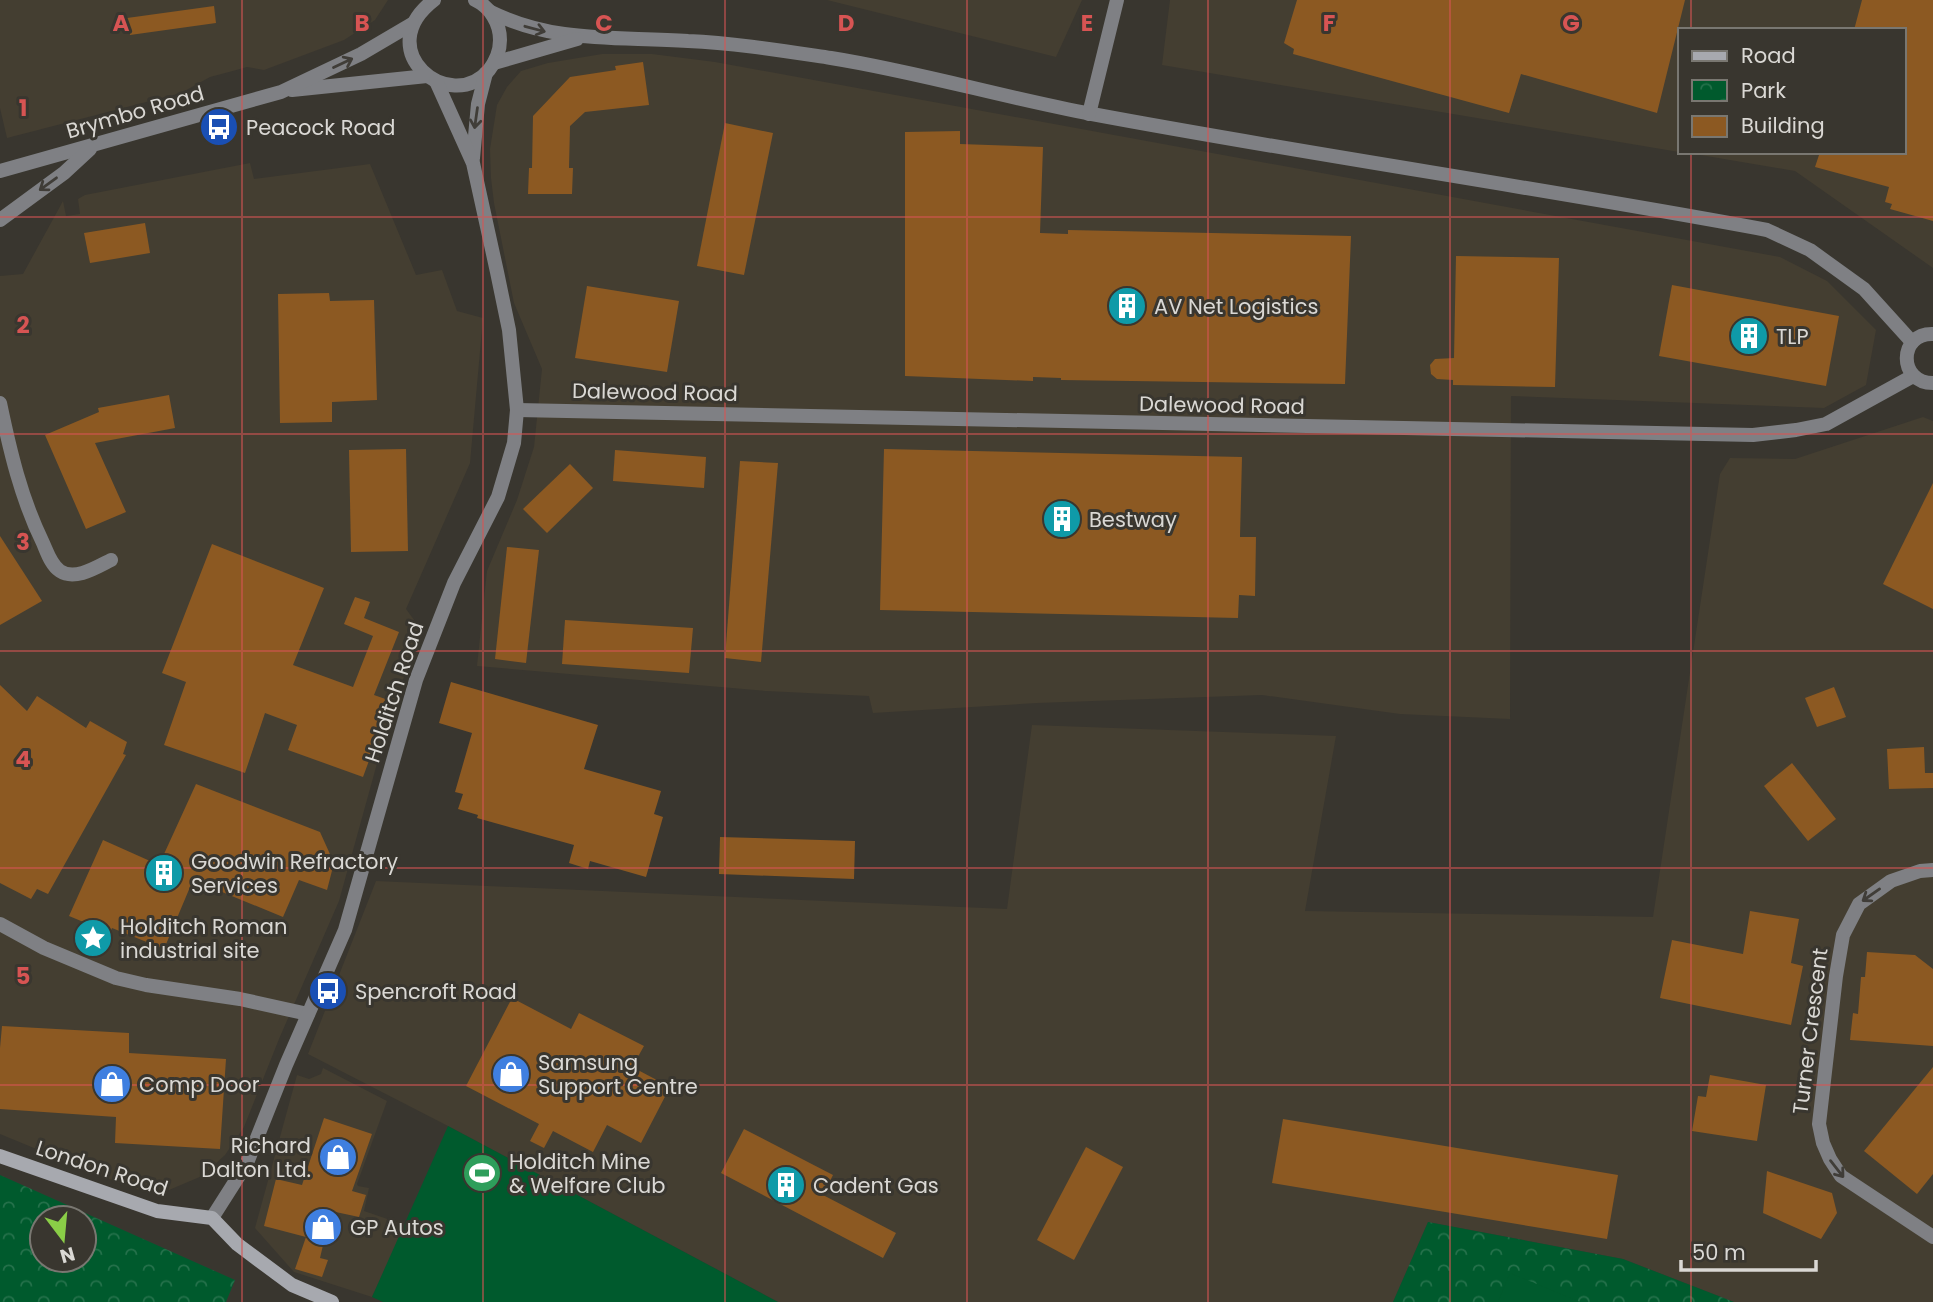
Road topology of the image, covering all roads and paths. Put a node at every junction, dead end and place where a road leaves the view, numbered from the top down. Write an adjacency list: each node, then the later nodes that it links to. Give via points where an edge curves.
1 (434, 0): 4 (street, Brymbo Road)
2 (1117, 0): 9 (street)
3 (481, 4): 5 (street, one-way to 5, via 516,24); 6 (street, Holditch Road, via 497,22 500,35)
4 (416, 12): 7 (street, Holditch Road, via 410,49); 8 (street, Brymbo Road, one-way to 4, via 361,54)
5 (581, 38): 6 (street); 9 (street, via 690,41 833,58)
6 (490, 68): 7 (street, Brymbo Road, via 465,84 448,85); 11 (street, Holditch Road, one-way to 11, via 474,129)
7 (431, 78): 8 (street, Brymbo Road); 11 (street, Holditch Road)
8 (281, 92): 10 (street, Brymbo Road)
9 (1088, 114): 15 (street, via 1767,230 1810,250 1864,289)
10 (93, 146): 12 (street, Brymbo Road); 13 (street, one-way to 13)
11 (473, 163): 19 (street, Holditch Road, via 509,330)
12 (0, 171)
13 (0, 220)
14 (1933, 334): 15 (street)
15 (1912, 342): 16 (street, via 1906,363)
16 (1913, 376): 17 (street); 19 (street, Dalewood Road, via 1826,424 1753,435)
17 (1933, 383)
18 (0, 403): 20 (street, via 14,469 51,561 72,575)
19 (517, 411): 23 (street, Holditch Road, via 506,472 486,523 454,583 416,680 345,930)
20 (111, 561)
21 (1933, 870): 26 (street, Turner Crescent, one-way to 26, via 1891,881 1859,904 1843,935 1819,1124 1823,1143 1841,1176)
22 (0, 924): 23 (street, via 116,978)
23 (308, 1014): 25 (street, Holditch Road, via 247,1163)
24 (0, 1156): 25 (main road, London Road, via 157,1211)
25 (212, 1218): 27 (main road, via 237,1244 292,1285)
26 (1933, 1237)
27 (332, 1302)

